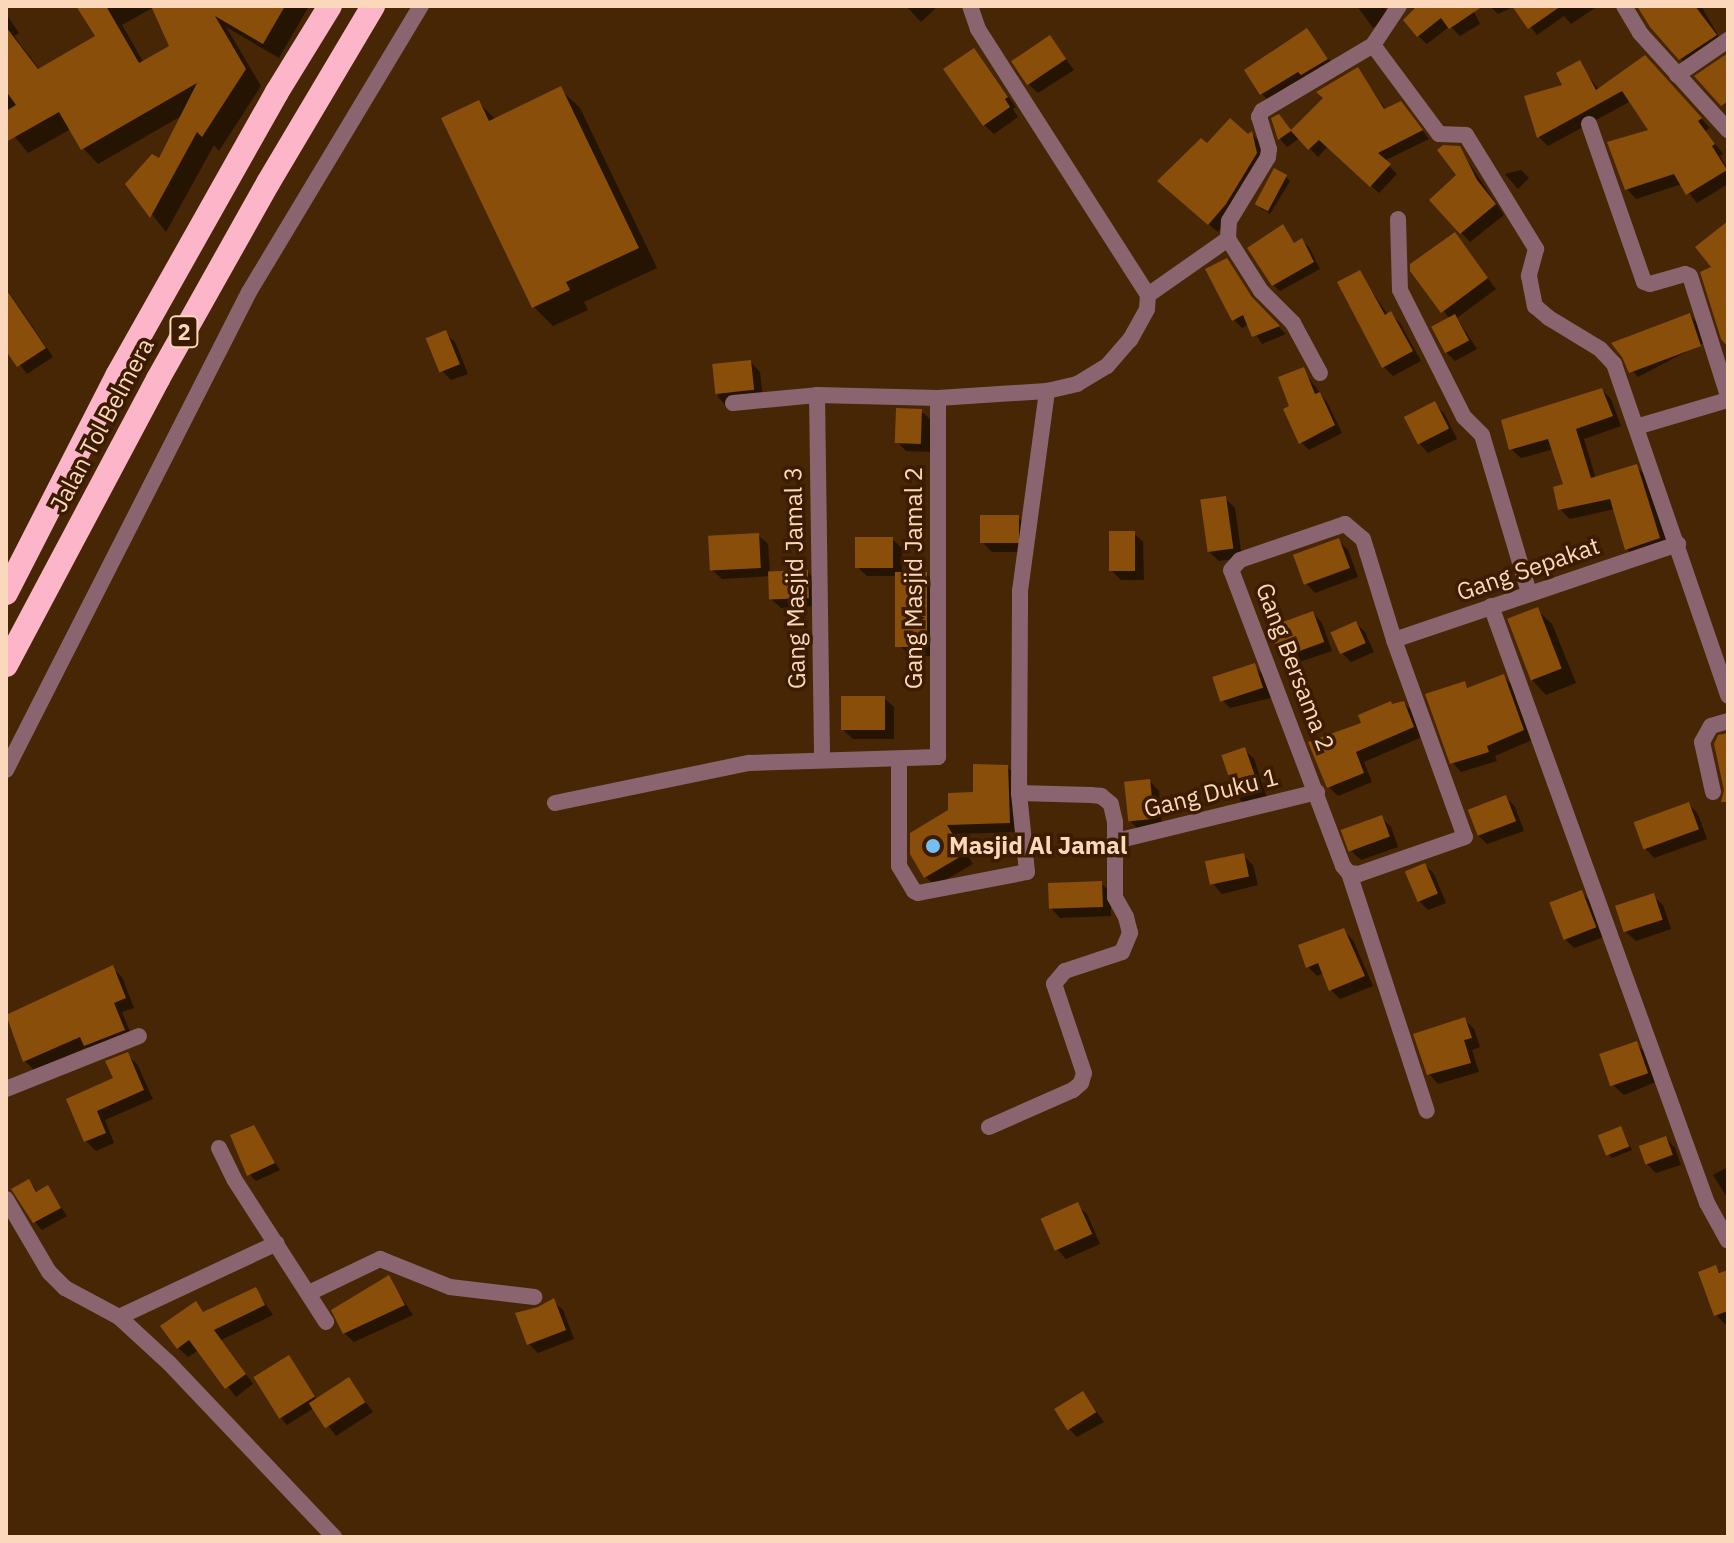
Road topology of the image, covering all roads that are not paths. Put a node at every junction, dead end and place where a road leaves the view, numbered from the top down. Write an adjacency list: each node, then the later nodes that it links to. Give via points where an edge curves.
1 (330, 6): 23 (highway, Jalan Tol Belmera / 2, via 117,376)
2 (373, 6): 27 (highway, Jalan Tol Belmera / 2, via 172,353)
3 (421, 6): 32 (street, via 249,292)
4 (970, 6): 14 (street, via 978,29)
5 (1399, 6): 8 (street)
6 (1624, 6): 9 (street)
7 (1728, 40): 9 (street)
8 (1373, 45): 13 (street, via 1262,111 1268,157 1229,221); 21 (street, via 1441,136 1466,135 1536,249 1529,276 1535,306 1609,356)
9 (1677, 75): 11 (street)
10 (1589, 124): 19 (street, via 1644,282 1690,276)
11 (1728, 130)
12 (1398, 219): 24 (street, via 1400,290 1464,417 1482,435)
13 (1228, 239): 14 (street); 15 (street, via 1261,291 1293,323)
14 (1148, 295): 16 (street, via 1147,309 1130,340 1107,366 1077,384)
15 (1320, 373)
16 (1047, 391): 18 (street); 35 (street, via 1020,591)
17 (817, 395): 18 (street); 20 (street); 30 (street, Gang Masjid Jamal 3)
18 (938, 398): 31 (street, Gang Masjid Jamal 2, via 938,757)
19 (1728, 398): 21 (street)
20 (733, 403)
21 (1636, 427): 22 (street)
22 (1678, 544): 24 (street, Gang Sepakat); 28 (street)
23 (6, 593)
24 (1529, 593): 25 (street, Gang Sepakat)
25 (1491, 606): 26 (street, Gang Sepakat); 45 (street, via 1707,1203)
26 (1394, 640): 33 (street, Gang Bersama 2, via 1363,539 1345,524 1240,560 1231,570); 38 (street, Gang Bersama 2, via 1465,837)
27 (6, 665)
28 (1728, 696)
29 (1728, 721): 34 (street, via 1711,726 1702,742)
30 (822, 760): 31 (street); 36 (street, via 749,763)
31 (899, 761): 35 (street, via 899,866 918,893 1027,872)
32 (6, 770)
33 (1317, 792): 37 (street, Gang Duku 1); 38 (street, Gang Bersama 2)
34 (1713, 792)
35 (1019, 793): 37 (street, via 1101,796 1111,804)
36 (555, 803)
37 (1116, 841): 42 (street, via 1115,897 1126,917 1127,945 1122,952 1065,971 1054,984 1084,1073 1081,1083)
38 (1349, 873): 41 (street)
39 (139, 1036): 40 (street)
40 (6, 1089)
41 (1427, 1111)
42 (989, 1127)
43 (219, 1148): 46 (street)
44 (6, 1199): 49 (street, via 49,1272 65,1288)
45 (1728, 1241)
46 (277, 1243): 47 (street); 49 (street)
47 (309, 1293): 48 (street, via 380,1259 450,1287); 50 (street)
48 (534, 1297)
49 (119, 1317): 51 (street)
50 (326, 1322)
51 (334, 1537)

